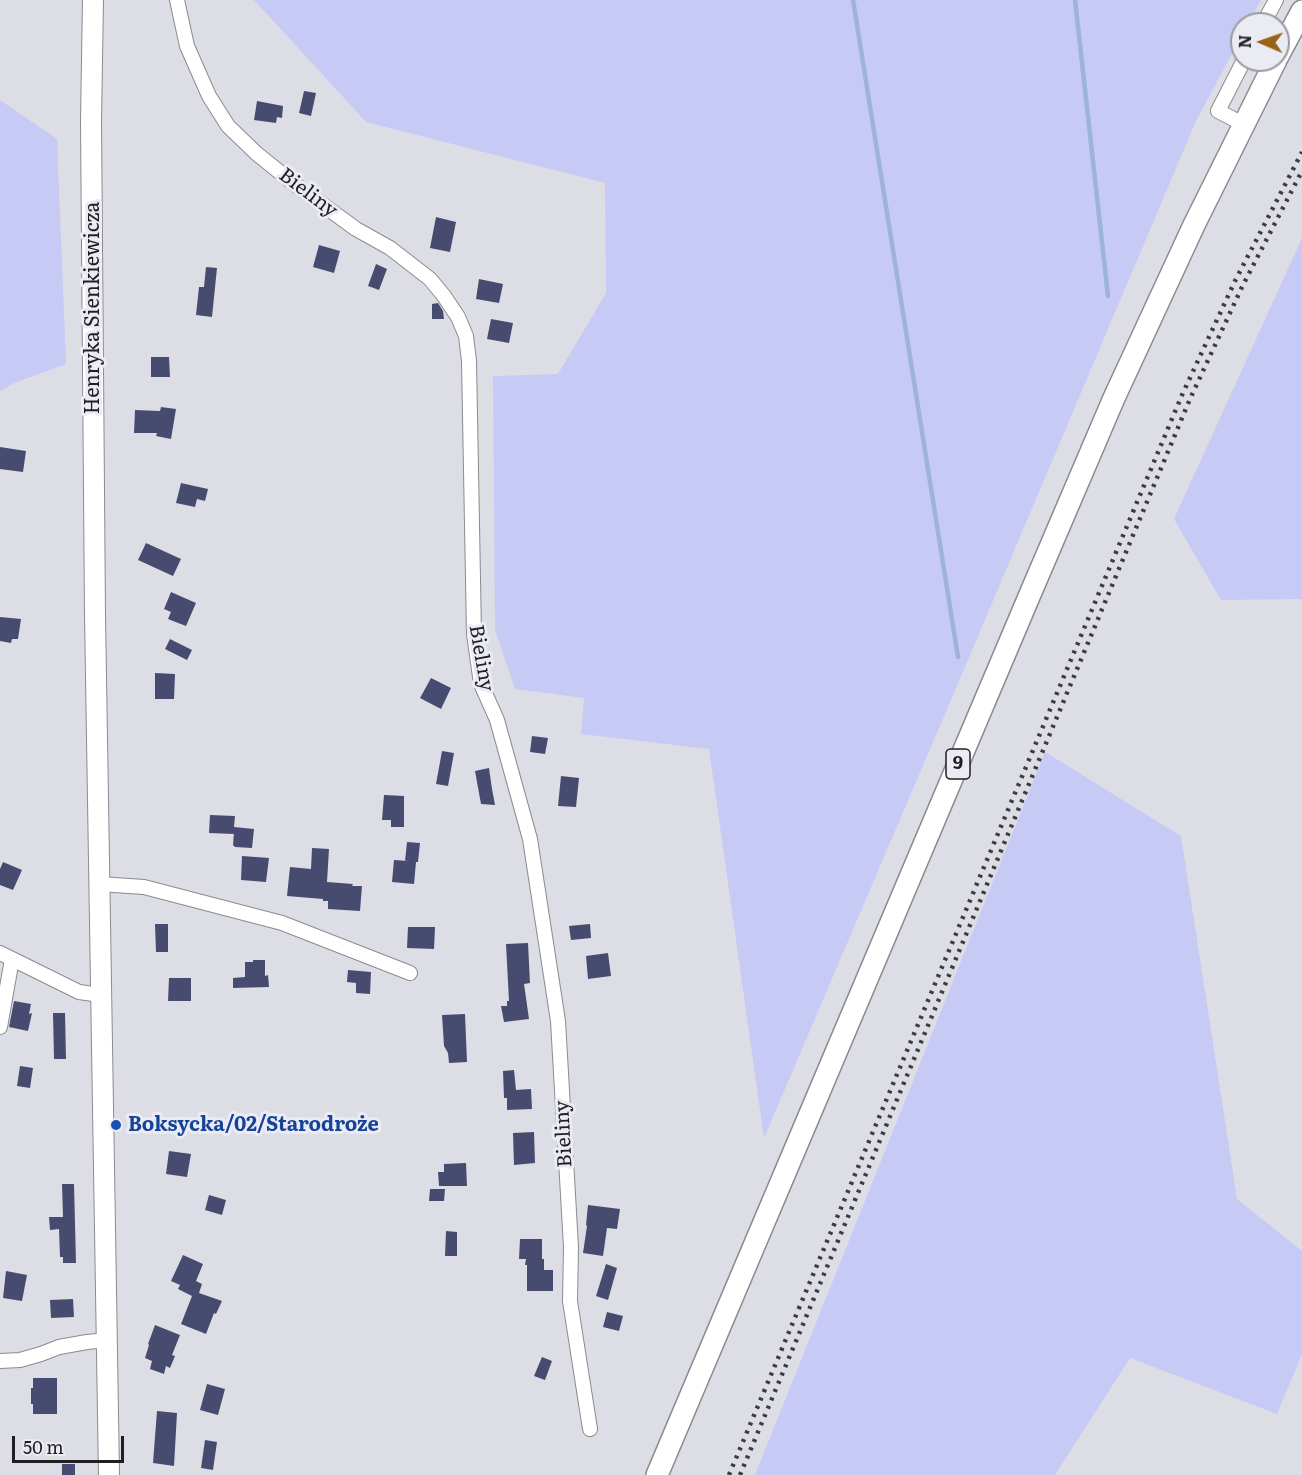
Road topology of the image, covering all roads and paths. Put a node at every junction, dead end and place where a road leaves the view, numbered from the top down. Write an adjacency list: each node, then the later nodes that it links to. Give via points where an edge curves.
1 (93, 0): 8 (main road, Henryka Sienkiewicza)
2 (177, 0): 15 (street, Bieliny, via 187,46 209,96 228,126 293,183 430,279 458,317 466,336 474,634 481,684 497,720 530,839 558,1021 571,1247 570,1301)
3 (1302, 10): 4 (main road)
4 (1290, 33)
5 (1238, 72): 7 (street, via 1218,111)
6 (1270, 72): 7 (main road, 9)
7 (1243, 124): 17 (main road, 9, via 1114,398)
8 (99, 884): 10 (street, via 144,887 282,923); 11 (main road, Henryka Sienkiewicza)
9 (6, 956): 11 (street, via 79,992); 12 (street)
10 (410, 973)
11 (101, 995): 13 (main road, Henryka Sienkiewicza)
12 (0, 1027)
13 (107, 1340): 14 (street); 16 (main road, Henryka Sienkiewicza)
14 (0, 1361)
15 (590, 1429)
16 (109, 1475)
17 (657, 1475)

